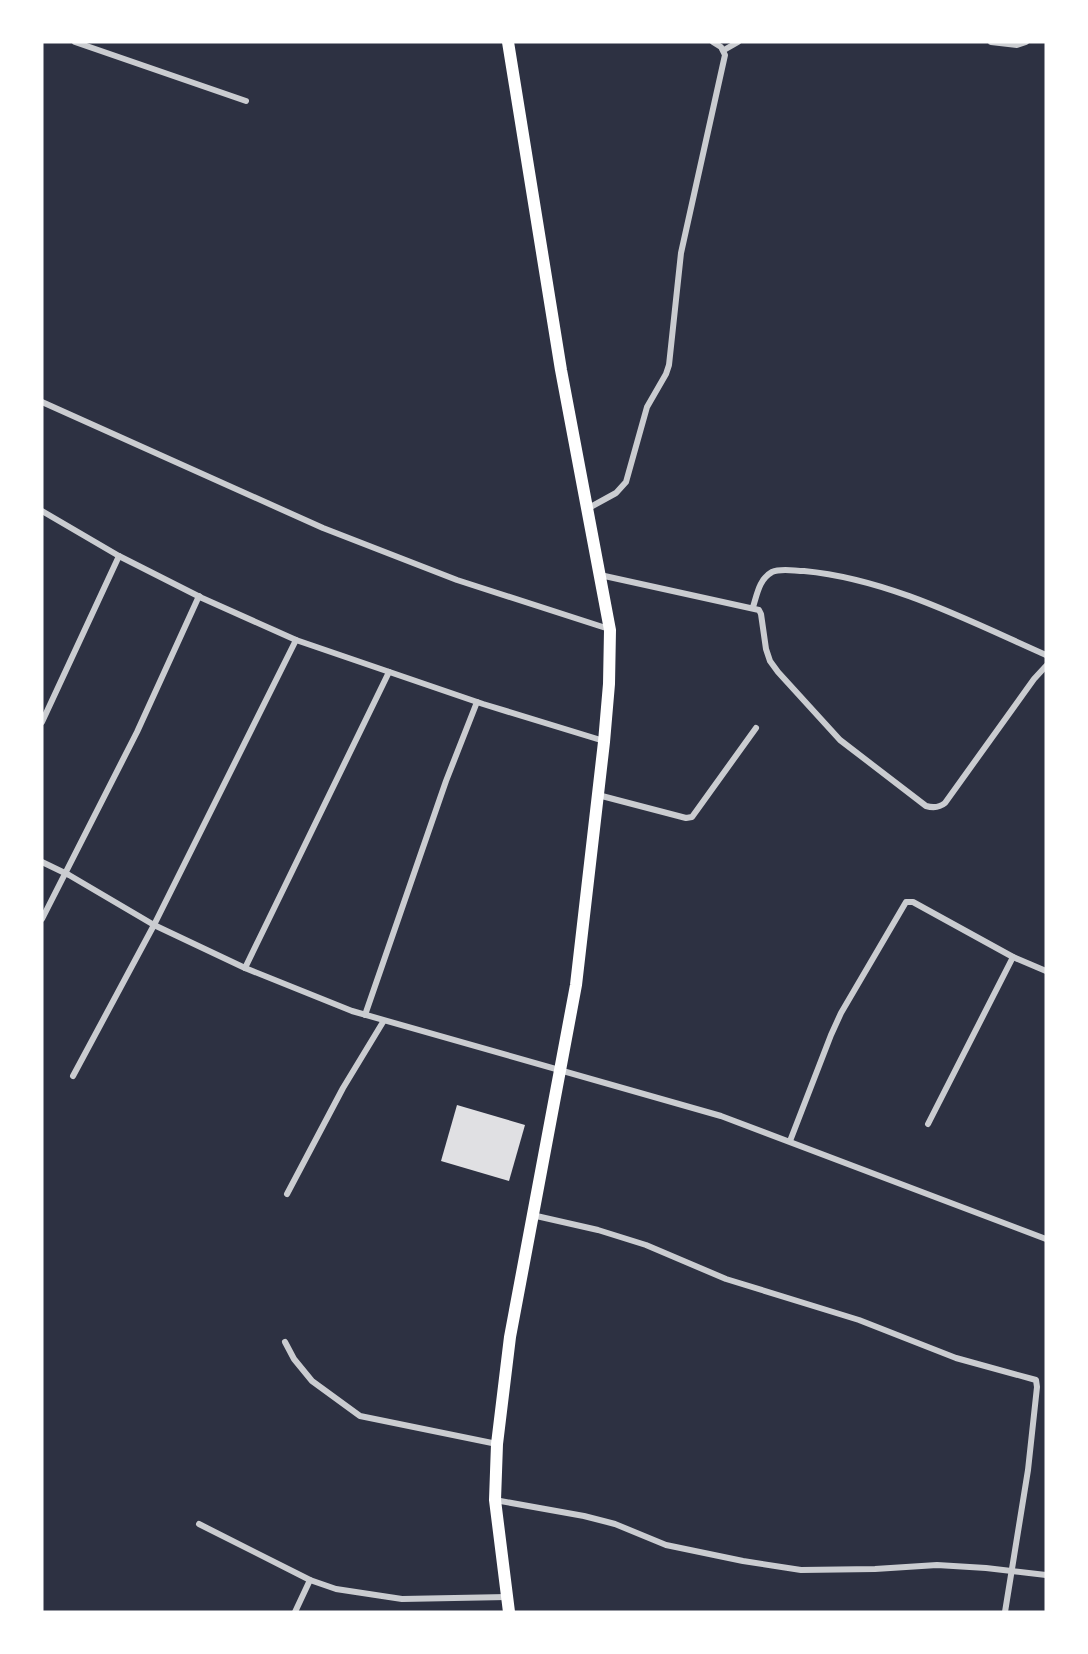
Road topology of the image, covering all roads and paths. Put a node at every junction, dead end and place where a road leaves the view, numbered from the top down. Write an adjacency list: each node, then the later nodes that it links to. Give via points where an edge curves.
1 (75, 42): 8 (street)
2 (508, 42): 10 (main road)
3 (713, 42): 7 (street)
4 (738, 42): 7 (street)
5 (991, 42): 6 (street)
6 (1026, 42)
7 (724, 50): 10 (street, via 681,253 666,374 647,407 626,482 616,493)
8 (246, 101)
9 (42, 402): 16 (street, via 323,528 457,580)
10 (587, 509): 13 (main road)
11 (42, 511): 12 (street)
12 (119, 556): 14 (street); 22 (street)
13 (600, 575): 15 (street); 16 (main road)
14 (199, 596): 17 (street); 27 (street)
15 (753, 607): 18 (street, via 768,574 776,570 818,573 917,599); 19 (street, via 761,614 766,649 777,672 840,740 932,808 945,803)
16 (610, 630): 24 (main road)
17 (296, 640): 20 (street); 29 (street)
18 (1046, 655)
19 (1046, 666)
20 (389, 672): 21 (street); 31 (street)
21 (477, 702): 24 (street); 33 (street)
22 (42, 722)
23 (756, 728): 25 (street, via 692,818)
24 (604, 742): 25 (main road)
25 (598, 795): 35 (main road, via 576,985)
26 (42, 862): 27 (street)
27 (66, 874): 28 (street); 29 (street)
28 (42, 919)
29 (154, 925): 31 (street); 36 (street)
30 (1013, 957): 32 (street); 37 (street); 38 (street, via 913,902 906,902 842,1013)
31 (244, 968): 33 (street)
32 (1046, 971)
33 (364, 1015): 34 (street)
34 (383, 1022): 35 (street); 39 (street)
35 (559, 1071): 38 (street, via 721,1116); 40 (main road)
36 (73, 1076)
37 (928, 1124)
38 (790, 1141): 41 (street)
39 (287, 1194)
40 (532, 1215): 43 (main road, via 510,1337); 46 (street, via 646,1245 726,1279 859,1320 956,1358 1036,1380)
41 (1046, 1239)
42 (285, 1342): 43 (street, via 312,1381 360,1416)
43 (497, 1444): 44 (main road)
44 (495, 1500): 46 (street, via 604,1521 677,1547 801,1570 937,1565); 49 (main road)
45 (199, 1524): 48 (street)
46 (1013, 1570): 47 (street); 52 (street)
47 (1046, 1575)
48 (310, 1580): 49 (street, via 336,1589 402,1599); 50 (street)
49 (507, 1597): 51 (main road)
50 (295, 1612)
51 (509, 1612)
52 (1005, 1612)

